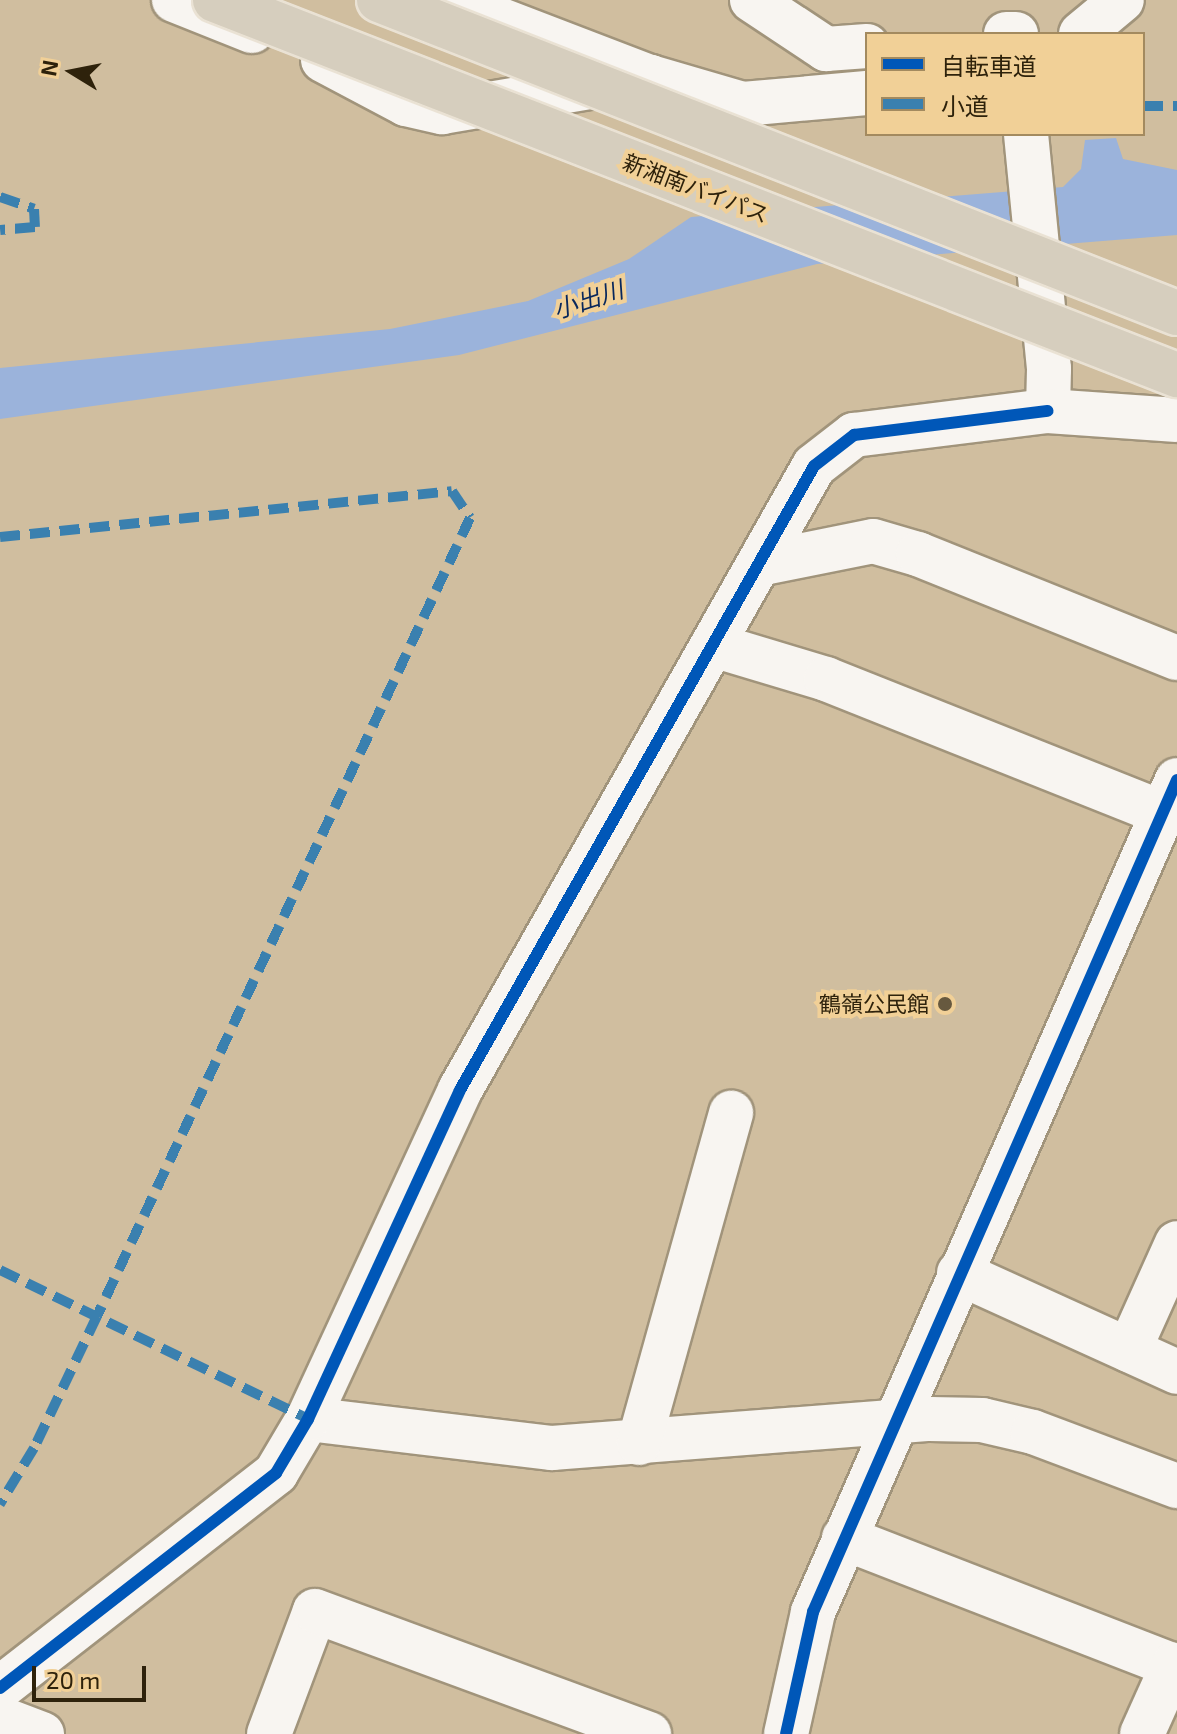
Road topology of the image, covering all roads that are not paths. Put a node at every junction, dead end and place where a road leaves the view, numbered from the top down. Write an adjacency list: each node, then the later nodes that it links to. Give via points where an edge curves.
1 (174, 0): 9 (street, via 353,72 406,104 442,112)
2 (215, 0): 13 (highway, 新湘南バイパス, bridge)
3 (379, 0): 12 (highway, bridge)
4 (449, 0): 9 (street)
5 (752, 0): 8 (street, via 826,49)
6 (1122, 0): 7 (street)
7 (1083, 32)
8 (865, 46)
9 (650, 77): 10 (street, via 743,104)
10 (865, 93)
11 (1026, 136): 14 (street, bridge)
12 (1177, 313)
13 (1177, 375)
14 (1049, 390): 15 (street); 16 (street, via 854,435 814,466)
15 (1177, 420)
16 (759, 564): 17 (street); 18 (street, via 873,541 918,554)
17 (713, 645): 19 (street); 25 (street, via 460,1090)
18 (1177, 658)
19 (1170, 797): 22 (street)
20 (731, 1113): 27 (street)
21 (1177, 1243): 23 (street)
22 (959, 1273): 23 (street); 26 (street)
23 (1129, 1350): 24 (street)
24 (1177, 1372)
25 (308, 1419): 27 (street, via 552,1448); 31 (street, via 276,1473)
26 (893, 1424): 27 (street); 28 (street, via 982,1420 1033,1432); 29 (street)
27 (639, 1443)
28 (1177, 1486)
29 (844, 1538): 30 (street); 36 (street, via 801,1651)
30 (1175, 1666): 37 (street)
31 (0, 1688)
32 (0, 1718): 33 (street)
33 (42, 1734)
34 (269, 1734): 35 (street, via 315,1611)
35 (649, 1734)
36 (786, 1734)
37 (1142, 1734)

